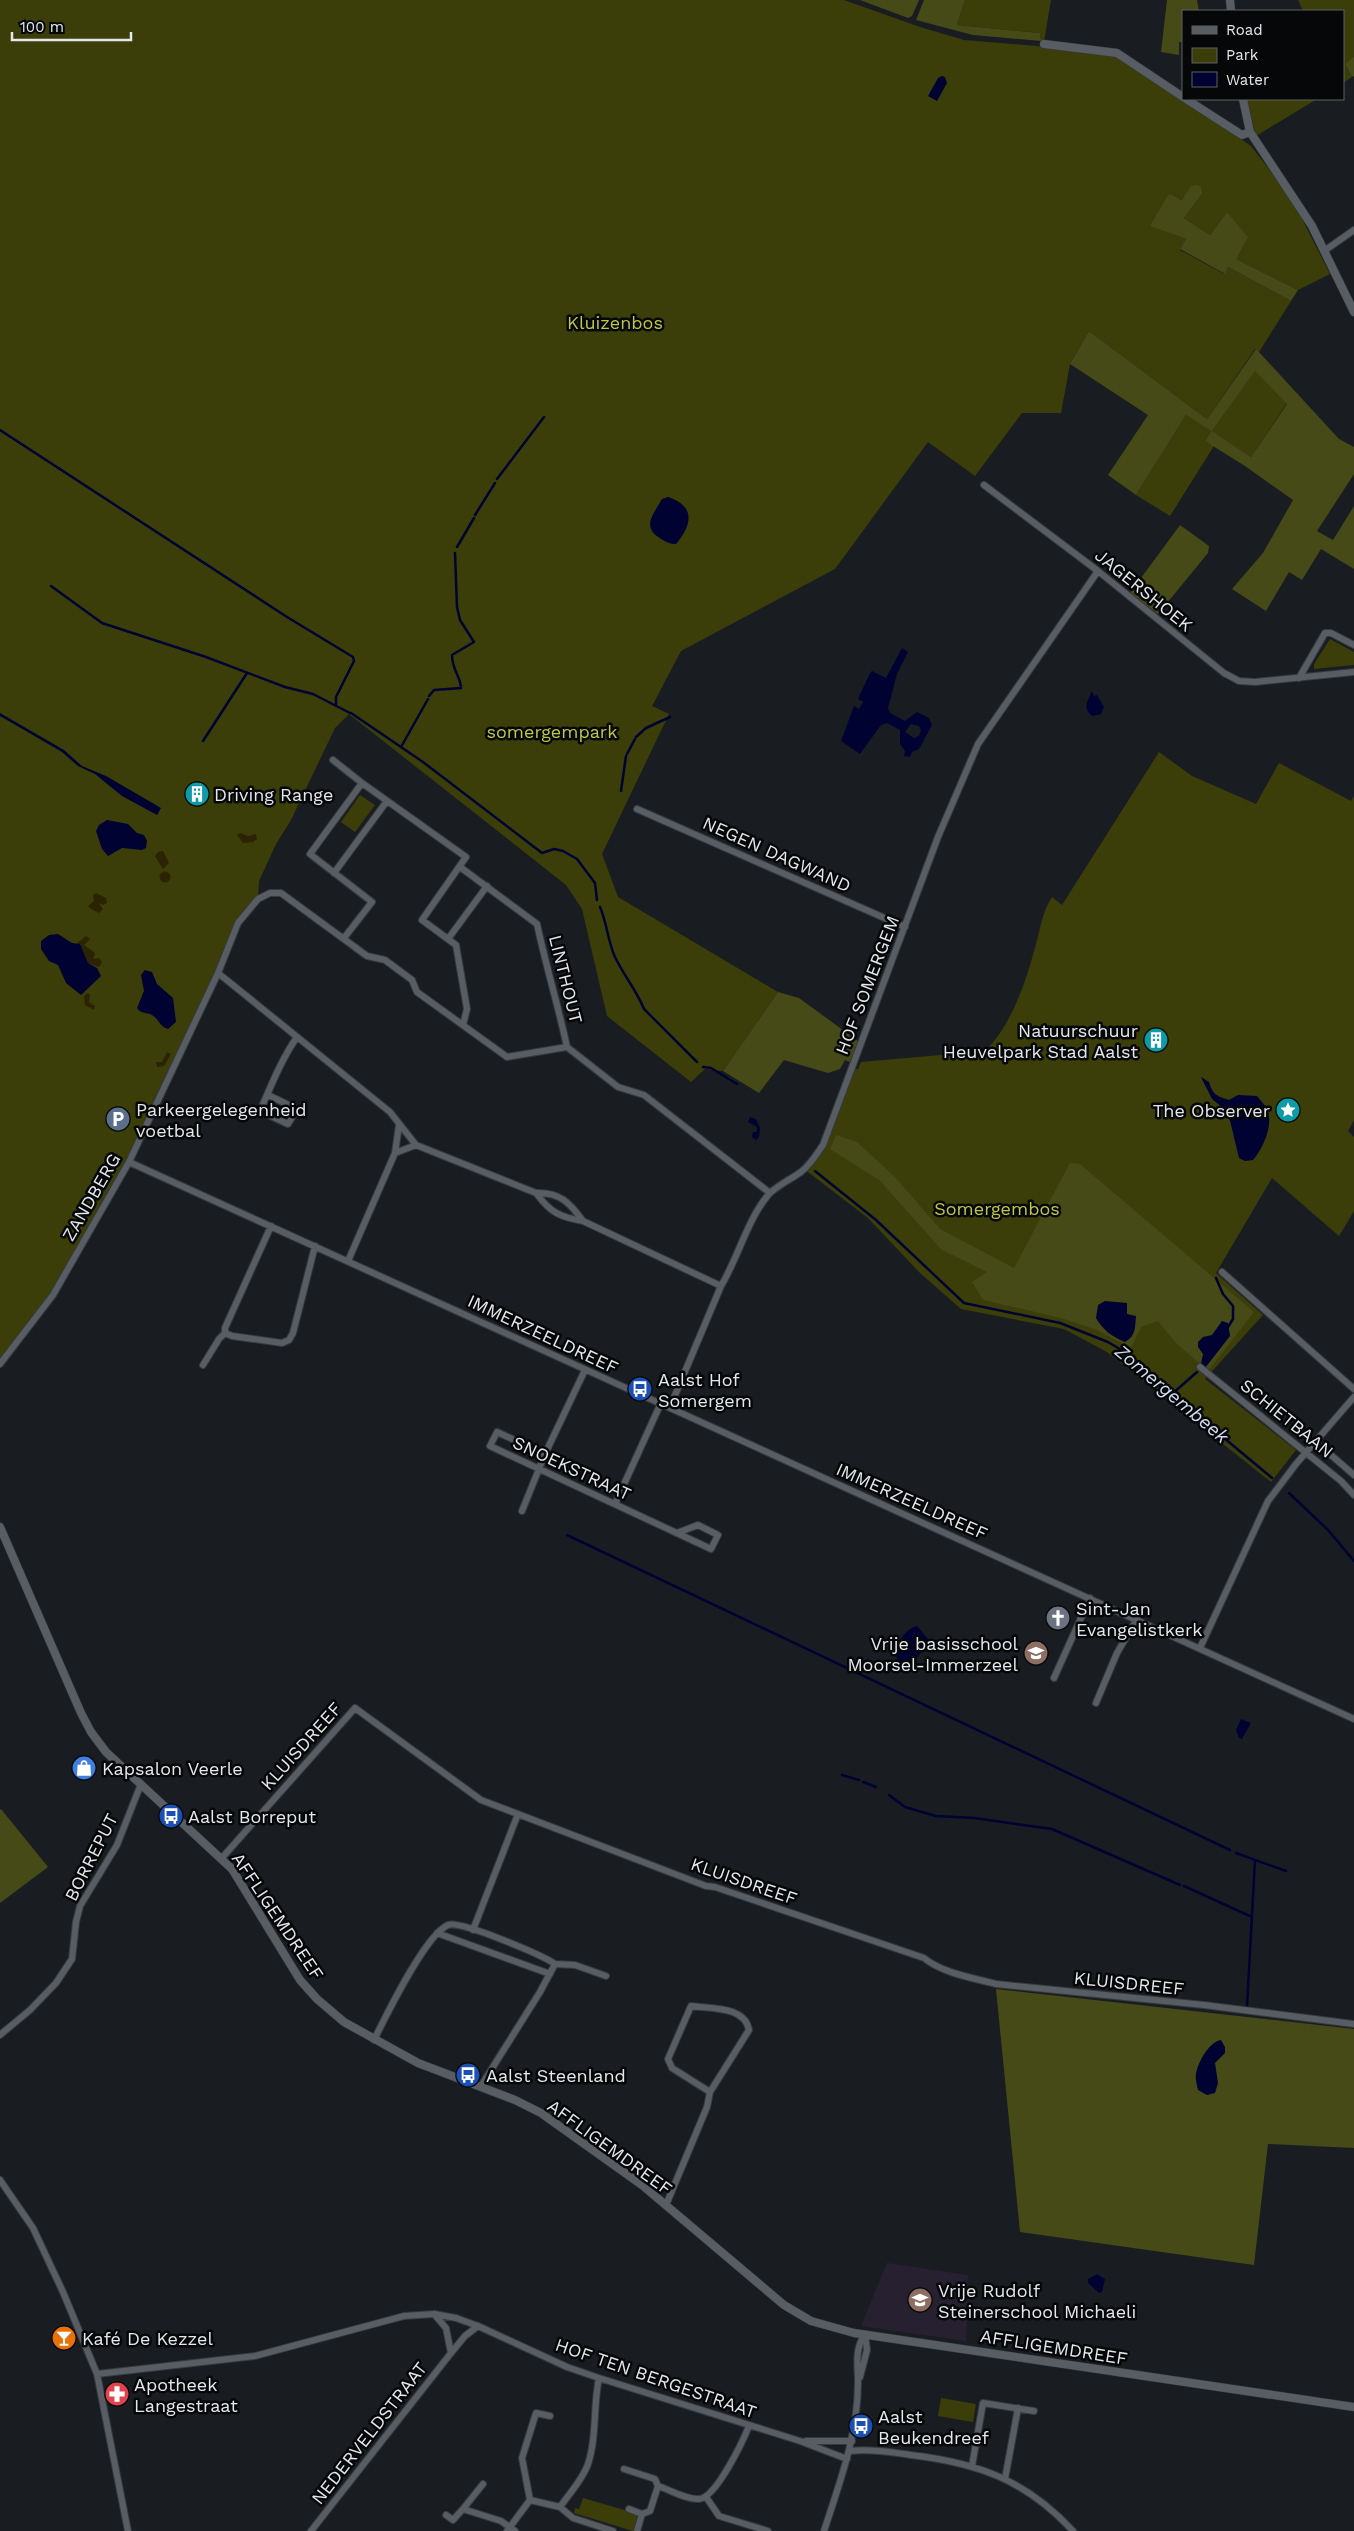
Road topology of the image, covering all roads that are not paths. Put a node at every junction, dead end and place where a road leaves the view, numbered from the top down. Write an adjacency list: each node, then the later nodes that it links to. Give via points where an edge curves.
1 (1044, 44): 2 (street, via 1117,53)
2 (1182, 97)
3 (1187, 100): 5 (street, via 1242,135)
4 (1244, 100): 5 (street)
5 (1250, 132): 7 (street, via 1296,200)
6 (1354, 230): 7 (street)
7 (1324, 251): 8 (street)
8 (1354, 312)
9 (984, 485): 10 (street, JAGERSHOEK)
10 (1098, 571): 13 (street, JAGERSHOEK, via 1224,673 1247,681); 21 (street, HOF SOMERGEM, via 978,744 938,837)
11 (1354, 646): 13 (street, via 1325,633)
12 (1354, 672): 13 (street, JAGERSHOEK)
13 (1299, 678)
14 (333, 760): 15 (street)
15 (362, 783): 16 (street); 19 (street, via 310,854)
16 (386, 801): 18 (street, via 466,857); 19 (street)
17 (637, 809): 21 (street, NEGEN DAGWAND)
18 (460, 867): 20 (street, LINTHOUT); 23 (street, via 422,920)
19 (334, 873): 22 (street, via 372,902)
20 (487, 886): 23 (street); 27 (street, LINTHOUT, via 537,924)
21 (905, 927): 34 (street, HOF SOMERGEM, via 823,1145 802,1171)
22 (344, 938): 24 (street, ZANDBERG, via 281,893 270,893 258,899 238,922); 25 (street, via 367,956 385,960 412,980 417,992)
23 (448, 939): 25 (street, via 456,944 467,1008)
24 (218, 973): 26 (street); 32 (street, ZANDBERG)
25 (462, 1025): 27 (street, via 508,1056)
26 (297, 1037): 28 (street, via 287,1051); 29 (street, via 390,1112)
27 (567, 1046): 34 (street, via 618,1087 644,1095)
28 (268, 1094): 28 (street, via 260,1111 288,1124 296,1111 293,1106)
29 (399, 1125): 30 (street); 31 (street)
30 (416, 1145): 31 (street); 33 (street)
31 (395, 1153): 38 (street)
32 (129, 1162): 36 (street, IMMERZEELDREEF); 42 (street, ZANDBERG, via 52,1295)
33 (536, 1193): 35 (street, via 548,1209 567,1219); 35 (street, via 547,1192 570,1203)
34 (770, 1193): 40 (street, HOF SOMERGEM)
35 (583, 1221): 40 (street)
36 (271, 1226): 37 (street, IMMERZEELDREEF); 41 (street)
37 (315, 1246): 38 (street, IMMERZEELDREEF); 41 (street, via 289,1340 276,1342)
38 (348, 1261): 45 (street, IMMERZEELDREEF)
39 (1222, 1272): 46 (street)
40 (721, 1286): 49 (street, HOF SOMERGEM)
41 (225, 1333): 43 (street)
42 (0, 1364)
43 (203, 1365)
44 (1202, 1369): 52 (street, SCHIETBAAN)
45 (585, 1370): 48 (street, IMMERZEELDREEF); 51 (street)
46 (1354, 1390)
47 (1354, 1397): 50 (street)
48 (661, 1403): 49 (street, IMMERZEELDREEF); 56 (street)
49 (670, 1407): 60 (street, IMMERZEELDREEF)
50 (1316, 1442): 52 (street); 54 (street, SCHIETBAAN)
51 (545, 1454): 53 (street); 53 (street, SNOEKSTRAAT, via 497,1432 490,1446)
52 (1305, 1454): 55 (street, SCHIETBAAN); 62 (street, via 1268,1501)
53 (539, 1470): 56 (street, SNOEKSTRAAT); 57 (street)
54 (1354, 1475)
55 (1354, 1495)
56 (615, 1504): 59 (street, SNOEKSTRAAT)
57 (522, 1511)
58 (0, 1527): 66 (street, AFFLIGEMDREEF, via 91,1732 106,1752)
59 (677, 1534): 59 (street, SNOEKSTRAAT, via 698,1525 718,1534 711,1550)
60 (1090, 1598): 61 (street, IMMERZEELDREEF); 63 (street)
61 (1137, 1619): 62 (street, IMMERZEELDREEF); 64 (street, via 1116,1653)
62 (1200, 1648): 65 (street, IMMERZEELDREEF)
63 (1054, 1678)
64 (1096, 1703)
65 (1354, 1718)
66 (141, 1784): 68 (street, AFFLIGEMDREEF); 75 (street, BORREPUT, via 117,1845 80,1906 72,1959 56,1983)
67 (518, 1814): 68 (street, KLUISDREEF, via 481,1800 354,1708); 69 (street); 74 (street, KLUISDREEF, via 706,1886 996,1984)
68 (221, 1859): 76 (street, AFFLIGEMDREEF, via 239,1880 300,1980 344,2022)
69 (473, 1930): 70 (street, via 456,1924 446,1926); 71 (street, via 541,1954)
70 (438, 1934): 72 (street); 76 (street, via 410,1974)
71 (555, 1964): 72 (street); 73 (street, via 575,1965)
72 (550, 1974): 77 (street)
73 (606, 1976)
74 (1354, 2024)
75 (0, 2035)
76 (374, 2040): 77 (street, AFFLIGEMDREEF, via 418,2063)
77 (481, 2086): 80 (street, AFFLIGEMDREEF, via 541,2113 619,2167)
78 (710, 2092): 78 (street, via 746,2038 748,2022 738,2012 690,2006 668,2059 672,2068); 80 (street, via 707,2107)
79 (0, 2180): 85 (street, via 33,2228)
80 (666, 2205): 83 (street, AFFLIGEMDREEF, via 784,2306 824,2325)
81 (434, 2314): 82 (street, HOF TEN BERGESTRAAT); 84 (street, via 446,2328); 85 (street, HOF TEN BERGESTRAAT, via 404,2316 255,2356)
82 (478, 2326): 84 (street, NEDERVELDSTRAAT); 86 (street, HOF TEN BERGESTRAAT, via 567,2367)
83 (865, 2334): 87 (street, AFFLIGEMDREEF); 93 (street, via 858,2347)
84 (451, 2353): 110 (street, NEDERVELDSTRAAT)
85 (96, 2374): 109 (street)
86 (599, 2378): 91 (street, HOF TEN BERGESTRAAT); 103 (street, via 588,2465)
87 (1354, 2407)
88 (1018, 2408): 89 (street); 96 (street, via 983,2403); 98 (street)
89 (1034, 2411)
90 (550, 2416): 102 (street, via 536,2413 522,2458)
91 (749, 2426): 92 (street, HOF TEN BERGESTRAAT); 101 (street, via 739,2451)
92 (800, 2441): 93 (street, HOF TEN BERGESTRAAT); 95 (street, HOF TEN BERGESTRAAT)
93 (852, 2441): 94 (street)
94 (850, 2451): 95 (street); 96 (street, via 930,2457)
95 (847, 2459): 114 (street)
96 (972, 2466): 98 (street)
97 (624, 2470): 100 (street, via 655,2479)
98 (1005, 2479): 115 (street, via 1052,2508)
99 (483, 2484): 104 (street)
100 (658, 2486): 101 (street, via 698,2499); 106 (street, via 650,2511)
101 (706, 2497): 113 (street, via 719,2516)
102 (530, 2500): 103 (street); 108 (street)
103 (560, 2507): 111 (street, via 573,2518)
104 (463, 2509): 107 (street, via 453,2520); 108 (street, via 501,2521)
105 (629, 2509): 106 (street)
106 (642, 2514): 112 (street)
107 (446, 2515)
108 (511, 2530)
109 (128, 2531)
110 (311, 2531)
111 (613, 2531)
112 (637, 2531)
113 (768, 2531)
114 (824, 2531)
115 (1073, 2531)

